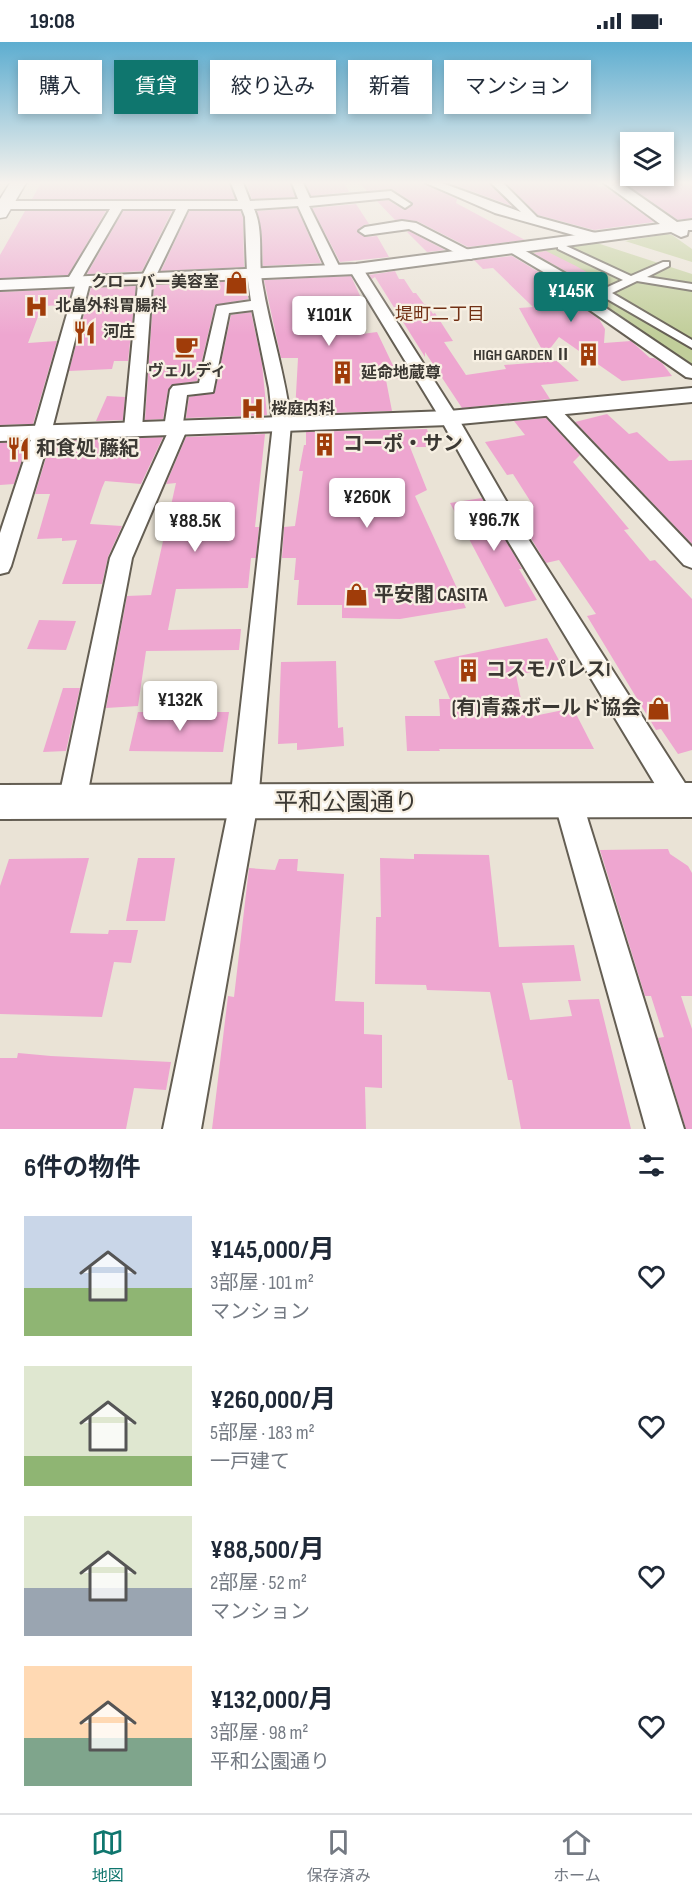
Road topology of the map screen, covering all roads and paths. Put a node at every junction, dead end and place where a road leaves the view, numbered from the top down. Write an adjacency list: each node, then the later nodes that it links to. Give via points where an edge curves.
1 (103, 234): 18 (street)
2 (170, 234): 16 (street)
3 (252, 234): 15 (street)
4 (318, 234): 14 (street)
5 (428, 234): 11 (street)
6 (584, 234): 8 (street)
7 (621, 234): 8 (street)
8 (595, 237): 10 (street)
9 (561, 247): 17 (street)
10 (515, 249): 11 (street); 22 (street, via 577,286)
11 (471, 255): 13 (street)
12 (666, 264): 17 (street)
13 (356, 269): 14 (street); 28 (street)
14 (334, 270): 15 (street)
15 (254, 274): 16 (street); 23 (street)
16 (148, 279): 18 (street); 31 (street)
17 (634, 279): 20 (street); 21 (street)
18 (78, 282): 19 (street); 32 (street)
19 (0, 285)
20 (692, 287)
21 (604, 293): 22 (street); 24 (street)
22 (584, 296): 25 (street)
23 (259, 305): 29 (street); 30 (street, via 222,309 207,388 179,390)
24 (692, 345)
25 (692, 373)
26 (692, 395): 27 (street)
27 (550, 409): 28 (street); 34 (street)
28 (448, 418): 29 (street); 40 (street, via 525,551)
29 (282, 424): 30 (street); 39 (street)
30 (176, 428): 31 (street); 38 (street, via 120,565)
31 (134, 429): 32 (street)
32 (42, 433): 33 (street); 35 (street)
33 (0, 434)
34 (692, 560)
35 (0, 566)
36 (568, 801): 39 (street, 平和公園通り); 40 (street, 平和公園通り); 42 (street)
37 (0, 802): 38 (street, 平和公園通り)
38 (72, 802): 39 (street, 平和公園通り)
39 (244, 802): 41 (street)
40 (688, 806)
41 (182, 1129)
42 (665, 1129)

